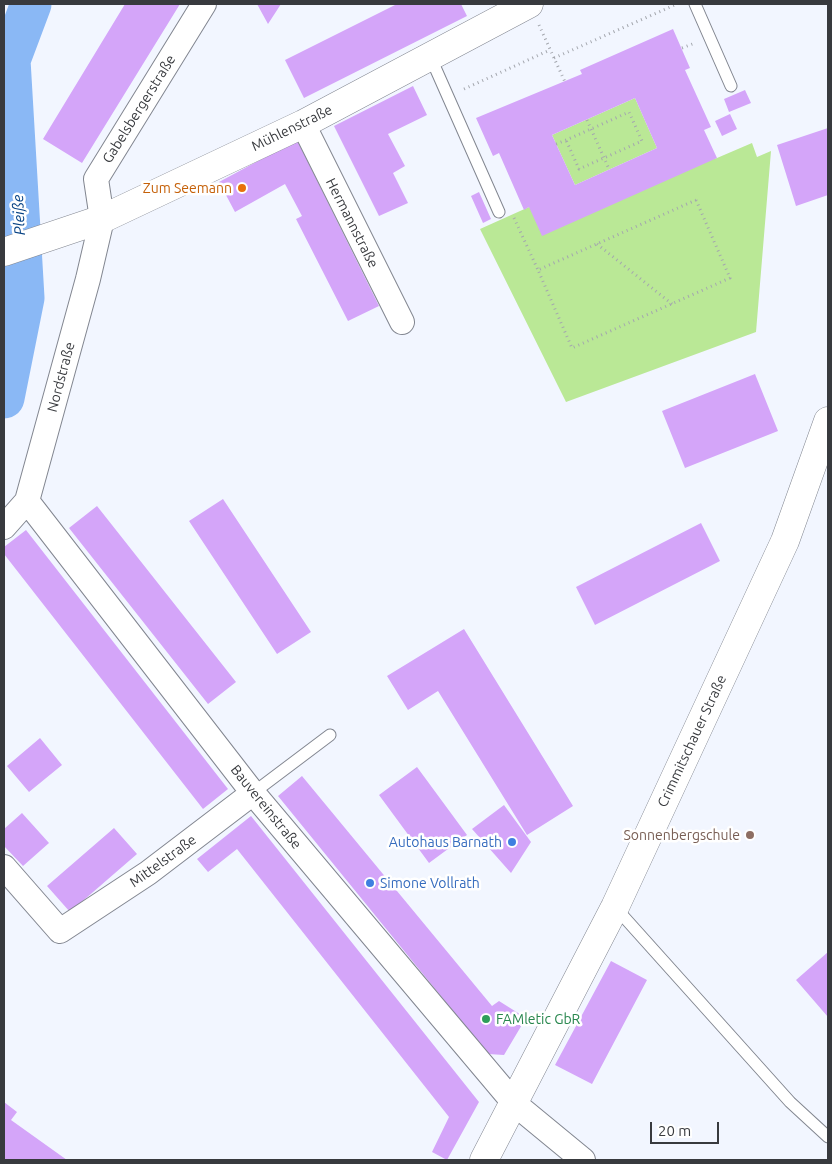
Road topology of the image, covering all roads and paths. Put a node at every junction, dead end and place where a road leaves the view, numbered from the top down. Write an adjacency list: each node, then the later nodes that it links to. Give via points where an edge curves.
1 (204, 4): 19 (street, Gabelsbergerstraße, via 96,179)
2 (678, 4): 7 (path)
3 (695, 4): 9 (lane)
4 (533, 12): 5 (path); 6 (street, Mühlenstraße)
5 (550, 50): 7 (path); 10 (path, via 464,90 469,102)
6 (430, 56): 10 (lane); 12 (street, Mühlenstraße)
7 (554, 58): 8 (path)
8 (565, 82)
9 (731, 86)
10 (454, 109): 18 (lane)
11 (587, 120): 13 (path)
12 (303, 124): 19 (street, Mühlenstraße); 24 (street, Hermannstraße)
13 (591, 129): 14 (path); 16 (path); 16 (path, via 629,112 642,142)
14 (566, 140): 15 (path); 16 (path, via 579,169)
15 (556, 144)
16 (604, 158): 17 (path)
17 (609, 169)
18 (499, 212): 22 (path, via 509,207)
19 (102, 219): 21 (street, Mühlenstraße); 26 (street, Nordstraße)
20 (597, 244): 22 (path); 23 (path); 23 (path, via 696,200 730,278)
21 (4, 252)
22 (538, 270): 23 (path, via 572,348)
23 (672, 304)
24 (402, 322)
25 (828, 421): 31 (street, Crimmitschauer Straße, via 785,541)
26 (27, 501): 27 (street, Nordstraße); 29 (street, Bauvereinstraße)
27 (4, 527)
28 (330, 735): 29 (lane, Mittelstraße)
29 (253, 793): 30 (street, Mittelstraße, via 148,873 60,931); 32 (street, Bauvereinstraße)
30 (4, 867)
31 (615, 907): 32 (street, Crimmitschauer Straße); 33 (lane, via 790,1102)
32 (515, 1104): 34 (street, Crimmitschauer Straße); 35 (street, Bauvereinstraße)
33 (828, 1137)
34 (484, 1160)
35 (583, 1160)

